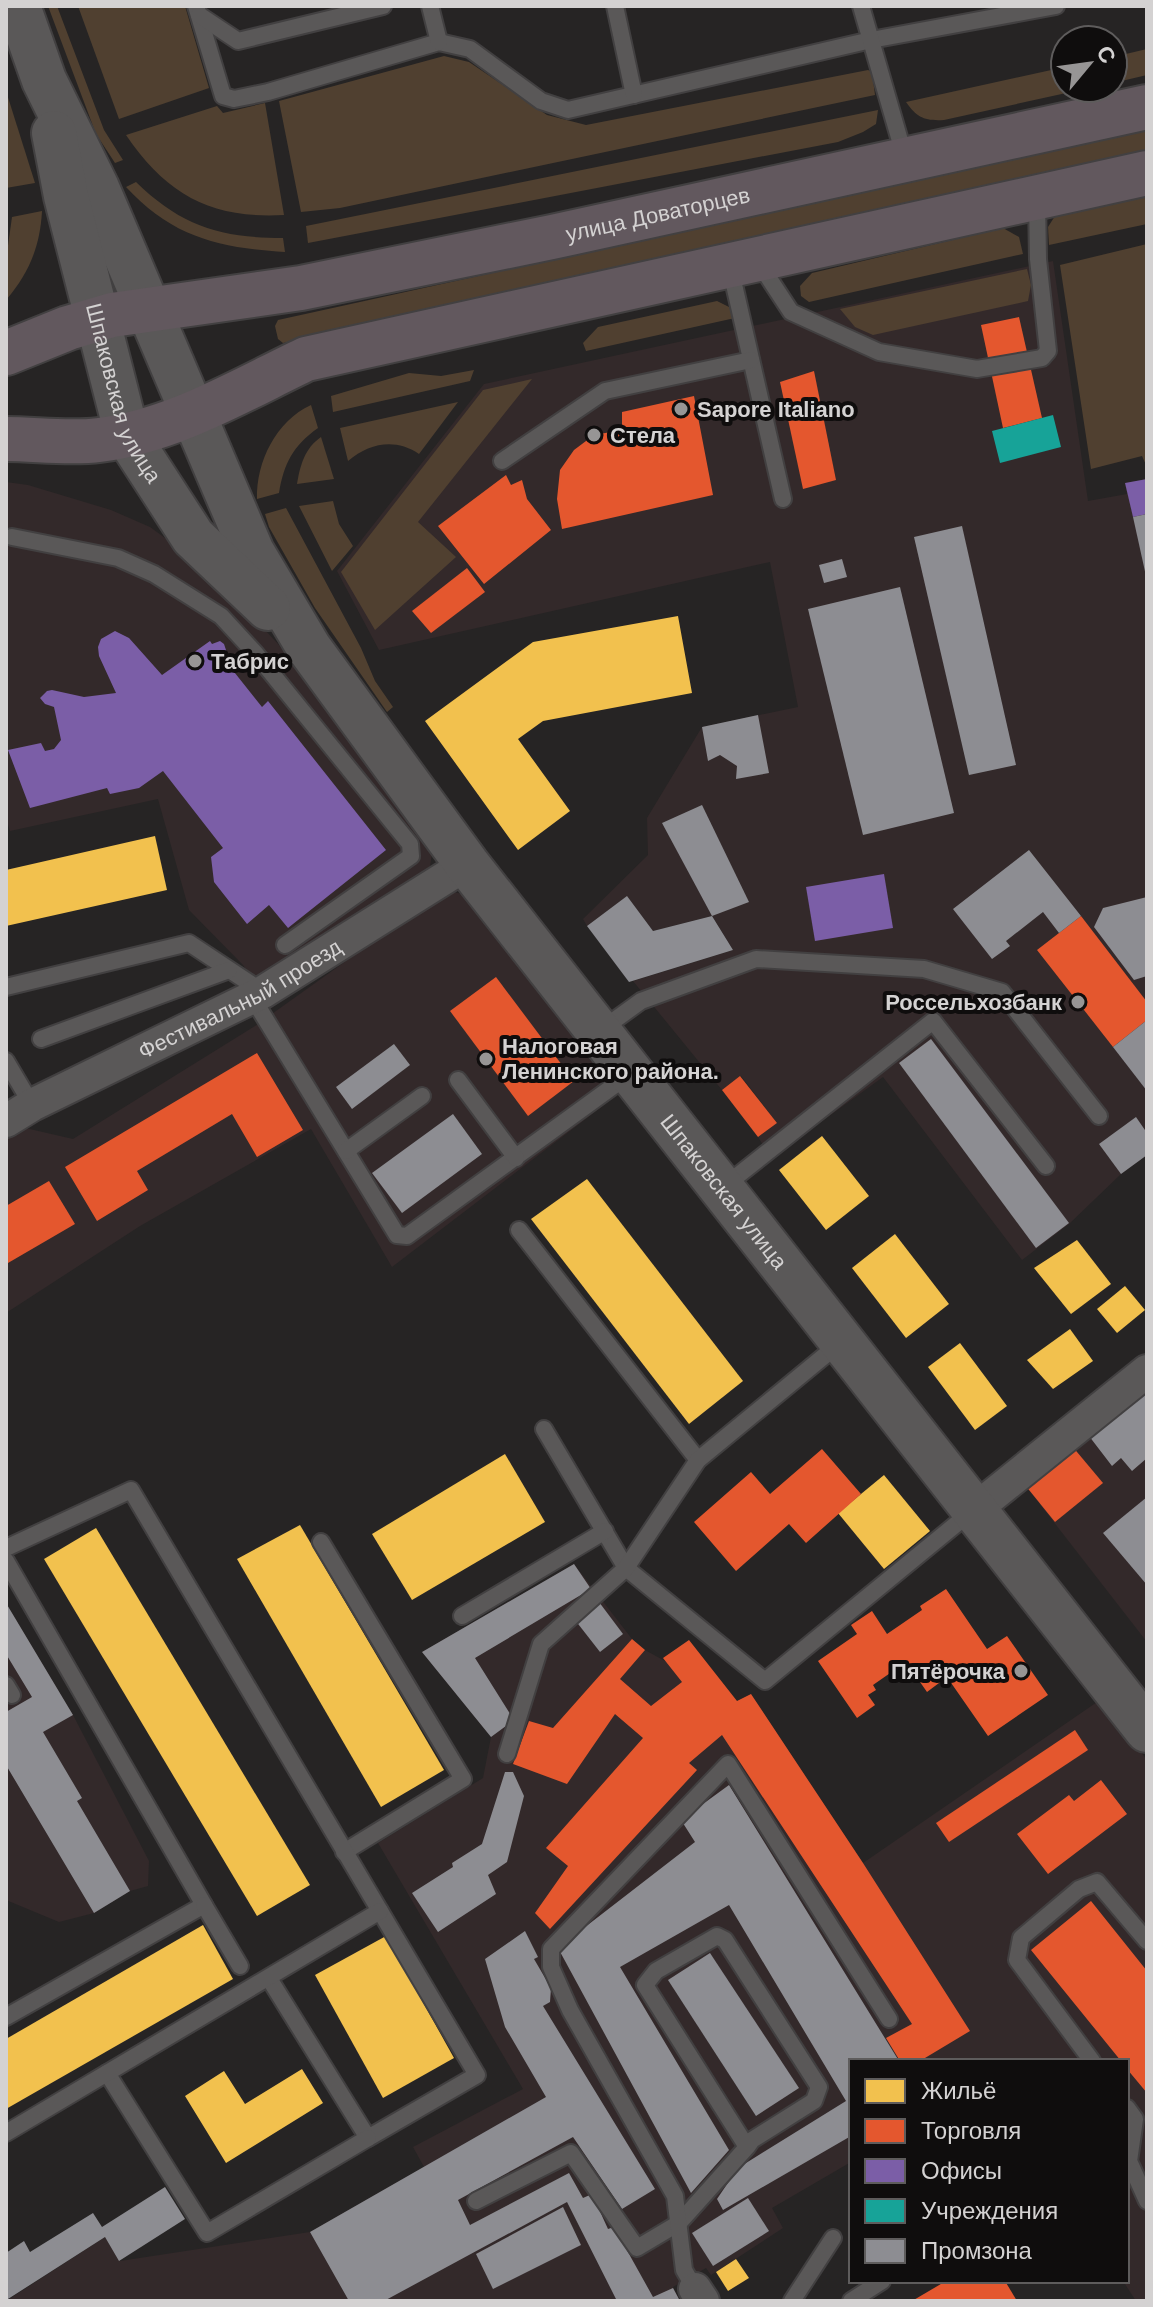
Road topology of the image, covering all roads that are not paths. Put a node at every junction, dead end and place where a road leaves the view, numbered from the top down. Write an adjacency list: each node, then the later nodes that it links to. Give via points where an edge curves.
1 (18, 6): 8 (street); 11 (main road, Шпаковская улица)
2 (383, 6): 7 (lane, via 238,41)
3 (430, 6): 10 (lane)
4 (615, 6): 12 (lane)
5 (861, 6): 9 (lane)
6 (1056, 6): 9 (lane)
7 (197, 10): 10 (lane, via 223,96 234,99)
8 (6, 12)
9 (871, 40): 12 (lane); 14 (lane)
10 (439, 42): 12 (lane, via 470,49 541,101 568,110)
11 (44, 80): 20 (main road, Шпаковская улица); 25 (main road, Шпаковская улица, via 97,188 252,552)
12 (634, 95)
13 (1147, 107): 14 (main road, улица Доваторцев)
14 (906, 160): 18 (main road, улица Доваторцев, via 301,288 112,315)
15 (1147, 173): 16 (main road)
16 (1037, 197): 17 (main road); 17 (lane, via 1048,351 1042,358 977,369 879,352 791,312)
17 (743, 261): 19 (lane); 20 (main road, via 306,359 211,405)
18 (6, 353)
19 (751, 360): 22 (lane, via 605,391); 23 (lane)
20 (112, 438): 21 (main road); 25 (main road, Шпаковская улица, via 193,537)
21 (6, 439)
22 (502, 461)
23 (783, 499)
24 (12, 537): 27 (lane, via 118,558 221,616 410,844 411,856)
25 (309, 648): 26 (main road, Шпаковская улица)
26 (467, 864): 27 (street, Фестивальный проезд); 31 (main road, Шпаковская улица)
27 (287, 949): 30 (street, Фестивальный проезд)
28 (229, 970): 29 (lane, via 189,943); 30 (lane); 32 (lane)
29 (6, 987)
30 (258, 995): 37 (street, Фестивальный проезд); 39 (lane)
31 (600, 1031): 34 (main road, Шпаковская улица); 38 (lane, via 641,1001 756,959 924,969 1002,992)
32 (41, 1039)
33 (6, 1061): 37 (lane)
34 (631, 1073): 40 (lane); 42 (main road, Шпаковская улица)
35 (458, 1080): 40 (lane)
36 (422, 1096): 39 (lane)
37 (19, 1113)
38 (1099, 1116)
39 (346, 1151): 40 (lane, via 397,1235 407,1236)
40 (516, 1158)
41 (1046, 1166): 42 (lane, via 933,1021)
42 (721, 1189): 44 (main road, Шпаковская улица)
43 (519, 1230): 47 (lane)
44 (841, 1342): 47 (lane); 48 (main road, Шпаковская улица)
45 (1147, 1371): 48 (street)
46 (544, 1429): 49 (lane)
47 (698, 1460): 53 (lane)
48 (973, 1511): 53 (lane, via 765,1681); 55 (main road, Шпаковская улица)
49 (605, 1531): 53 (lane); 54 (lane)
50 (321, 1542): 57 (lane, via 463,1779)
51 (6, 1548): 57 (lane, via 131,1490)
52 (6, 1561): 58 (lane)
53 (626, 1568): 56 (lane, via 541,1644)
54 (462, 1616)
55 (1147, 1730)
56 (507, 1754)
57 (344, 1852): 59 (lane)
58 (204, 1905): 61 (lane); 63 (lane)
59 (380, 1911): 66 (lane); 69 (lane, via 477,2075)
60 (1147, 1941): 65 (lane, via 1097,1882 1079,1889 1021,1938 1017,1960)
61 (240, 1966)
62 (270, 1980): 69 (lane)
63 (6, 2017)
64 (889, 2019): 75 (lane, via 728,1764 551,1949 551,1967 570,2010 675,2196)
65 (1091, 2059)
66 (107, 2073): 68 (lane); 69 (lane, via 207,2233)
67 (1129, 2111): 71 (lane, via 1135,2119)
68 (6, 2133)
69 (368, 2138)
70 (747, 2147): 70 (lane, via 814,2101 819,2087 725,1940 717,1936 656,1971 645,1985); 75 (lane)
71 (1129, 2161)
72 (1129, 2161): 74 (lane)
73 (476, 2201): 75 (lane, via 571,2153 637,2248)
74 (1147, 2201)
75 (679, 2223): 78 (lane, via 684,2270)
76 (833, 2238): 79 (lane)
77 (879, 2283): 80 (lane)
78 (699, 2295)
79 (792, 2301)
80 (851, 2301)

